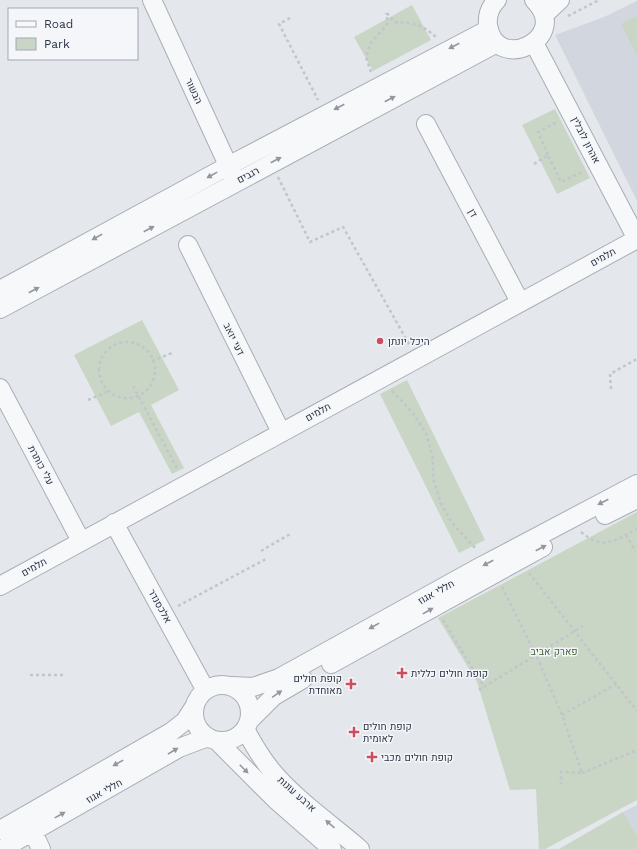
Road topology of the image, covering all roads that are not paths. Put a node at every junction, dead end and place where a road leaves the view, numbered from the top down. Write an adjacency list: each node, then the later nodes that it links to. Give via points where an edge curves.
1 (152, 0): 7 (street, הבשור)
2 (497, 0): 5 (street, via 489,11 487,20)
3 (560, 0): 4 (street)
4 (540, 15): 5 (street, via 529,47 516,50 503,47); 8 (street, אהרון לובלין, via 572,113)
5 (493, 36): 7 (street, רגבים, one-way to 5, via 271,163); 7 (street, רגבים, one-way to 7, via 447,50 326,114)
6 (426, 124): 11 (street, דן)
7 (232, 174): 10 (street, רגבים, one-way to 10); 12 (street, רגבים, one-way to 7)
8 (637, 239): 11 (street, תלמים)
9 (188, 245): 14 (street, דעי יואב)
10 (0, 290)
11 (520, 302): 14 (street, תלמים)
12 (0, 309)
13 (0, 388): 18 (street, עלי כותרת)
14 (280, 432): 17 (street, תלמים)
15 (637, 484): 19 (street, חללי אגוז, one-way to 19)
16 (637, 499): 19 (street, חללי אגוז, one-way to 16, via 519,561)
17 (114, 523): 18 (street, תלמים); 22 (street, אלכסנדר)
18 (81, 541): 20 (street, תלמים)
19 (491, 569): 21 (street, חללי אגוז, one-way to 21, via 279,678 254,687); 24 (street, חללי אגוז, one-way to 19, via 274,696 435,607)
20 (0, 586)
21 (232, 686): 22 (street, via 222,684); 24 (street, via 245,696 250,712)
22 (205, 689): 23 (street)
23 (194, 707): 25 (street, via 196,724); 26 (street, חללי אגוז, one-way to 26, via 185,721 172,732)
24 (247, 725): 25 (street, via 233,739); 31 (street, ארבע עונות, one-way to 24, via 272,772 260,756)
25 (212, 739): 26 (street, חללי אגוז, one-way to 25, via 179,748); 30 (street, ארבע עונות, one-way to 30)
26 (28, 824): 27 (street, חללי אגוז); 28 (street, חללי אגוז); 29 (street)
27 (0, 830)
28 (2, 849)
29 (41, 849)
30 (332, 849)
31 (360, 849)

